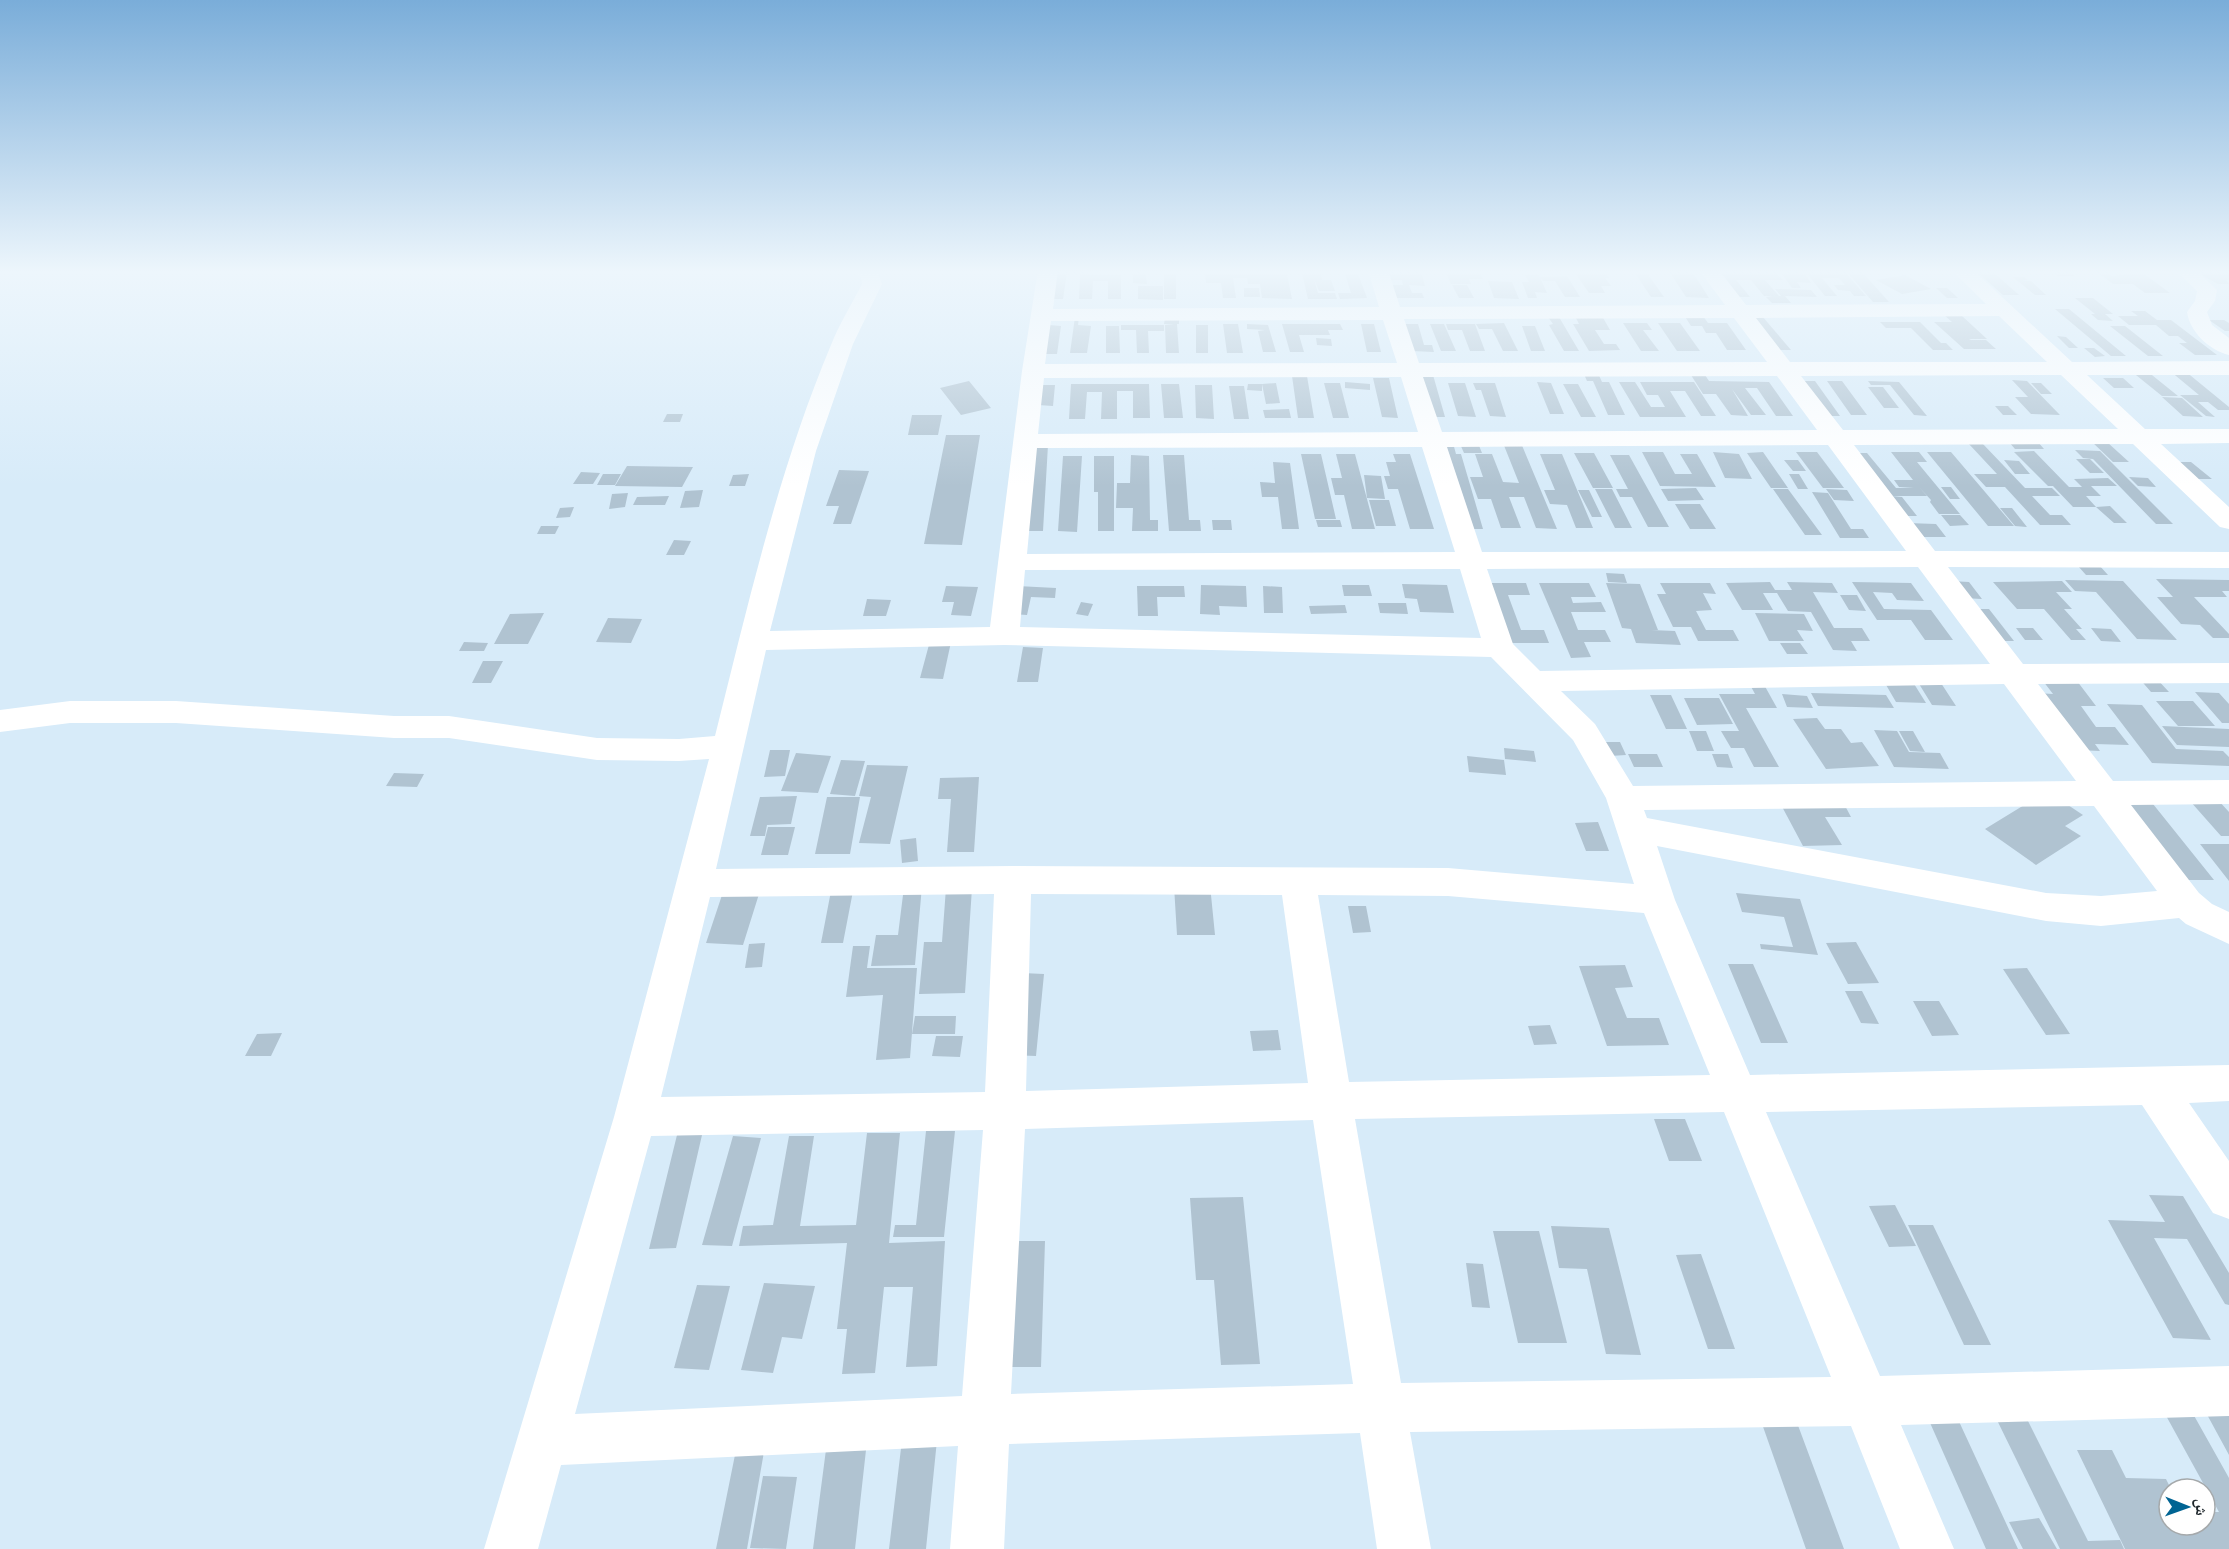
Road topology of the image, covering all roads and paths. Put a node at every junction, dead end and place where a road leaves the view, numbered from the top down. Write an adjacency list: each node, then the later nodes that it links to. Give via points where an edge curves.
1 (843, 342): 24 (street, via 804,451)
2 (1037, 342): 11 (street)
3 (1401, 342): 10 (street)
4 (1765, 342): 7 (street)
5 (2040, 342): 6 (street)
6 (2067, 367): 7 (street); 8 (street); 13 (street)
7 (1783, 368): 10 (street); 15 (street)
8 (2206, 368): 9 (street); 12 (street)
9 (2229, 368)
10 (1411, 369): 11 (street); 16 (street)
11 (1033, 370): 17 (street)
12 (2229, 386)
13 (2140, 436): 14 (street); 15 (street); 18 (street)
14 (2229, 436)
15 (1835, 437): 16 (street); 19 (street)
16 (1432, 439): 17 (street); 20 (street)
17 (1026, 441): 22 (street)
18 (2229, 521)
19 (1926, 559): 20 (street); 21 (street); 26 (street)
20 (1471, 560): 22 (street); 25 (street)
21 (2229, 560)
22 (1011, 562): 23 (street)
23 (1004, 636): 24 (street); 25 (street)
24 (753, 641): 30 (street)
25 (1499, 648): 28 (street)
26 (2011, 674): 27 (street); 28 (street); 32 (street)
27 (2229, 674)
28 (1533, 681): 33 (street, via 1584,732)
29 (0, 721): 30 (street, via 70,712 206,713 394,727 449,727 597,749)
30 (728, 746): 36 (street)
31 (2229, 792): 32 (street)
32 (2105, 794): 33 (street); 38 (street)
33 (1629, 813): 37 (street); 38 (street, via 2046,908 2101,912)
34 (1013, 880): 35 (street); 36 (street); 44 (street)
35 (1298, 880): 37 (street, via 1448,882); 43 (street)
36 (695, 883): 45 (street)
37 (1657, 900): 42 (street)
38 (2186, 903): 39 (street)
39 (2229, 929)
40 (2229, 1083): 41 (street)
41 (2153, 1086): 42 (street); 46 (street)
42 (1737, 1093): 43 (street); 48 (street)
43 (1331, 1101): 44 (street); 49 (street)
44 (1005, 1111): 45 (street); 50 (street)
45 (634, 1117): 51 (street)
46 (2229, 1198)
47 (2229, 1391): 48 (street)
48 (1867, 1401): 49 (street); 55 (street)
49 (1382, 1408): 50 (street); 54 (street)
50 (985, 1420): 51 (street); 53 (street)
51 (542, 1441): 52 (street)
52 (511, 1549)
53 (977, 1549)
54 (1404, 1549)
55 (1927, 1549)

